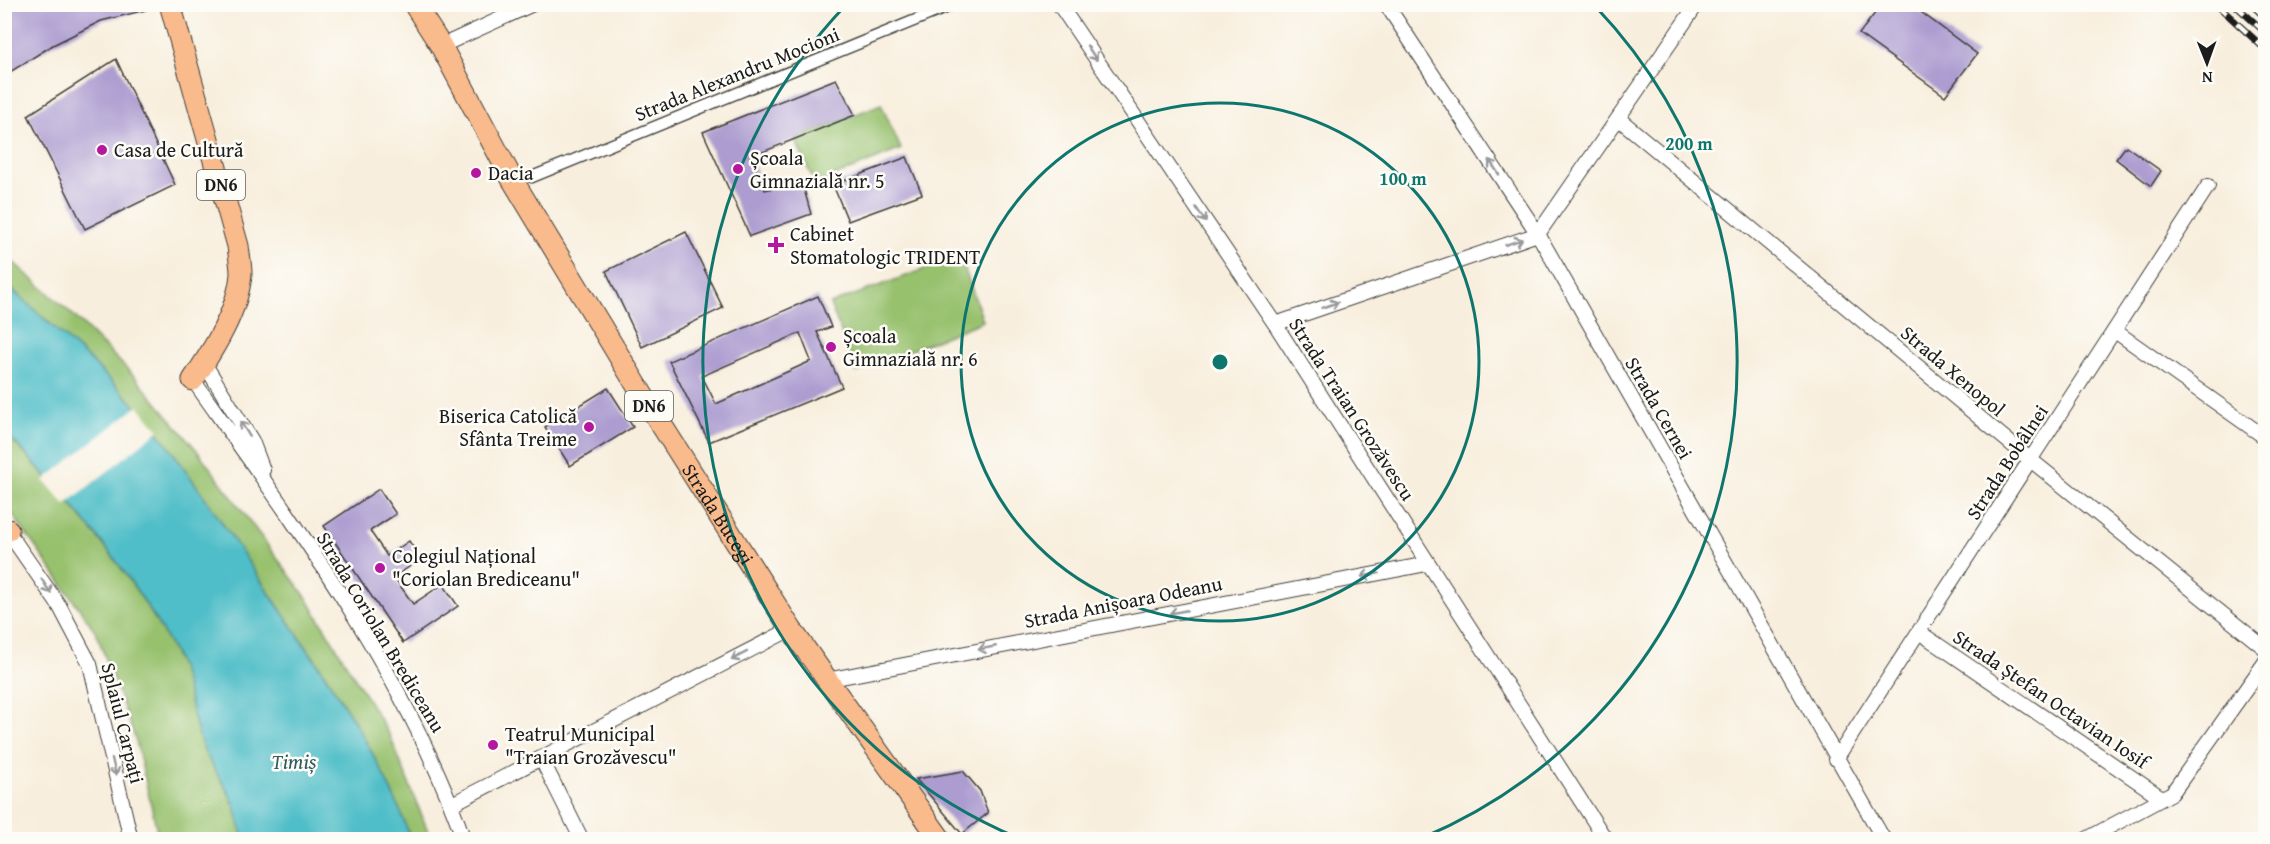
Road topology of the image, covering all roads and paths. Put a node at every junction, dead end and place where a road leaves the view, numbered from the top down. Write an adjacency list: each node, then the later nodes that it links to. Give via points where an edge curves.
1 (170, 4): 15 (main road, DN6, via 238,246 241,274 227,319)
2 (414, 4): 8 (main road, DN6)
3 (533, 4): 8 (street)
4 (955, 4): 10 (street, Strada Alexandru Mocioni)
5 (1059, 4): 13 (street, Strada Traian Grozăvescu, one-way to 13)
6 (1386, 4): 12 (street, Strada Cernei, one-way to 6)
7 (1697, 4): 9 (street)
8 (441, 46): 10 (main road, DN6)
9 (1619, 119): 12 (street); 17 (street, Strada Xenopol)
10 (522, 178): 21 (main road, Strada Bucegi / DN6, via 645,399)
11 (2208, 186): 14 (street, Strada Bobâlnei)
12 (1538, 234): 13 (street, one-way to 12); 27 (street, Strada Cernei)
13 (1275, 324): 20 (street, Strada Traian Grozăvescu)
14 (2115, 331): 16 (street); 17 (street, Strada Bobâlnei)
15 (198, 371): 18 (street, Strada Coriolan Brediceanu); 18 (street, Strada Coriolan Brediceanu, one-way to 15, via 252,441)
16 (2265, 438)
17 (2032, 461): 22 (street, Strada Bobâlnei); 23 (street, Strada Xenopol)
18 (268, 483): 29 (street, Strada Coriolan Brediceanu, via 389,676 426,744)
19 (6, 529): 30 (street, Splaiul Carpați, one-way to 30, via 60,608 90,664)
20 (1427, 564): 25 (street, Strada Anișoara Odeanu, one-way to 25); 34 (street, Strada Traian Grozăvescu)
21 (791, 628): 25 (main road, Strada Bucegi / DN6); 26 (street, one-way to 26)
22 (1919, 632): 27 (street, Strada Bobâlnei); 28 (street, Strada Ștefan Octavian Iosif)
23 (2265, 649)
24 (2265, 661): 28 (street, via 2172,793)
25 (826, 680): 33 (main road, Strada Bucegi / DN6)
26 (541, 758): 29 (street); 32 (street)
27 (1836, 759): 35 (street, Strada Cernei)
28 (2162, 798): 36 (street)
29 (452, 804): 31 (street, Strada Coriolan Brediceanu)
30 (130, 840)
31 (464, 840)
32 (582, 840)
33 (941, 840)
34 (1606, 840)
35 (1884, 840)
36 (2085, 840)

